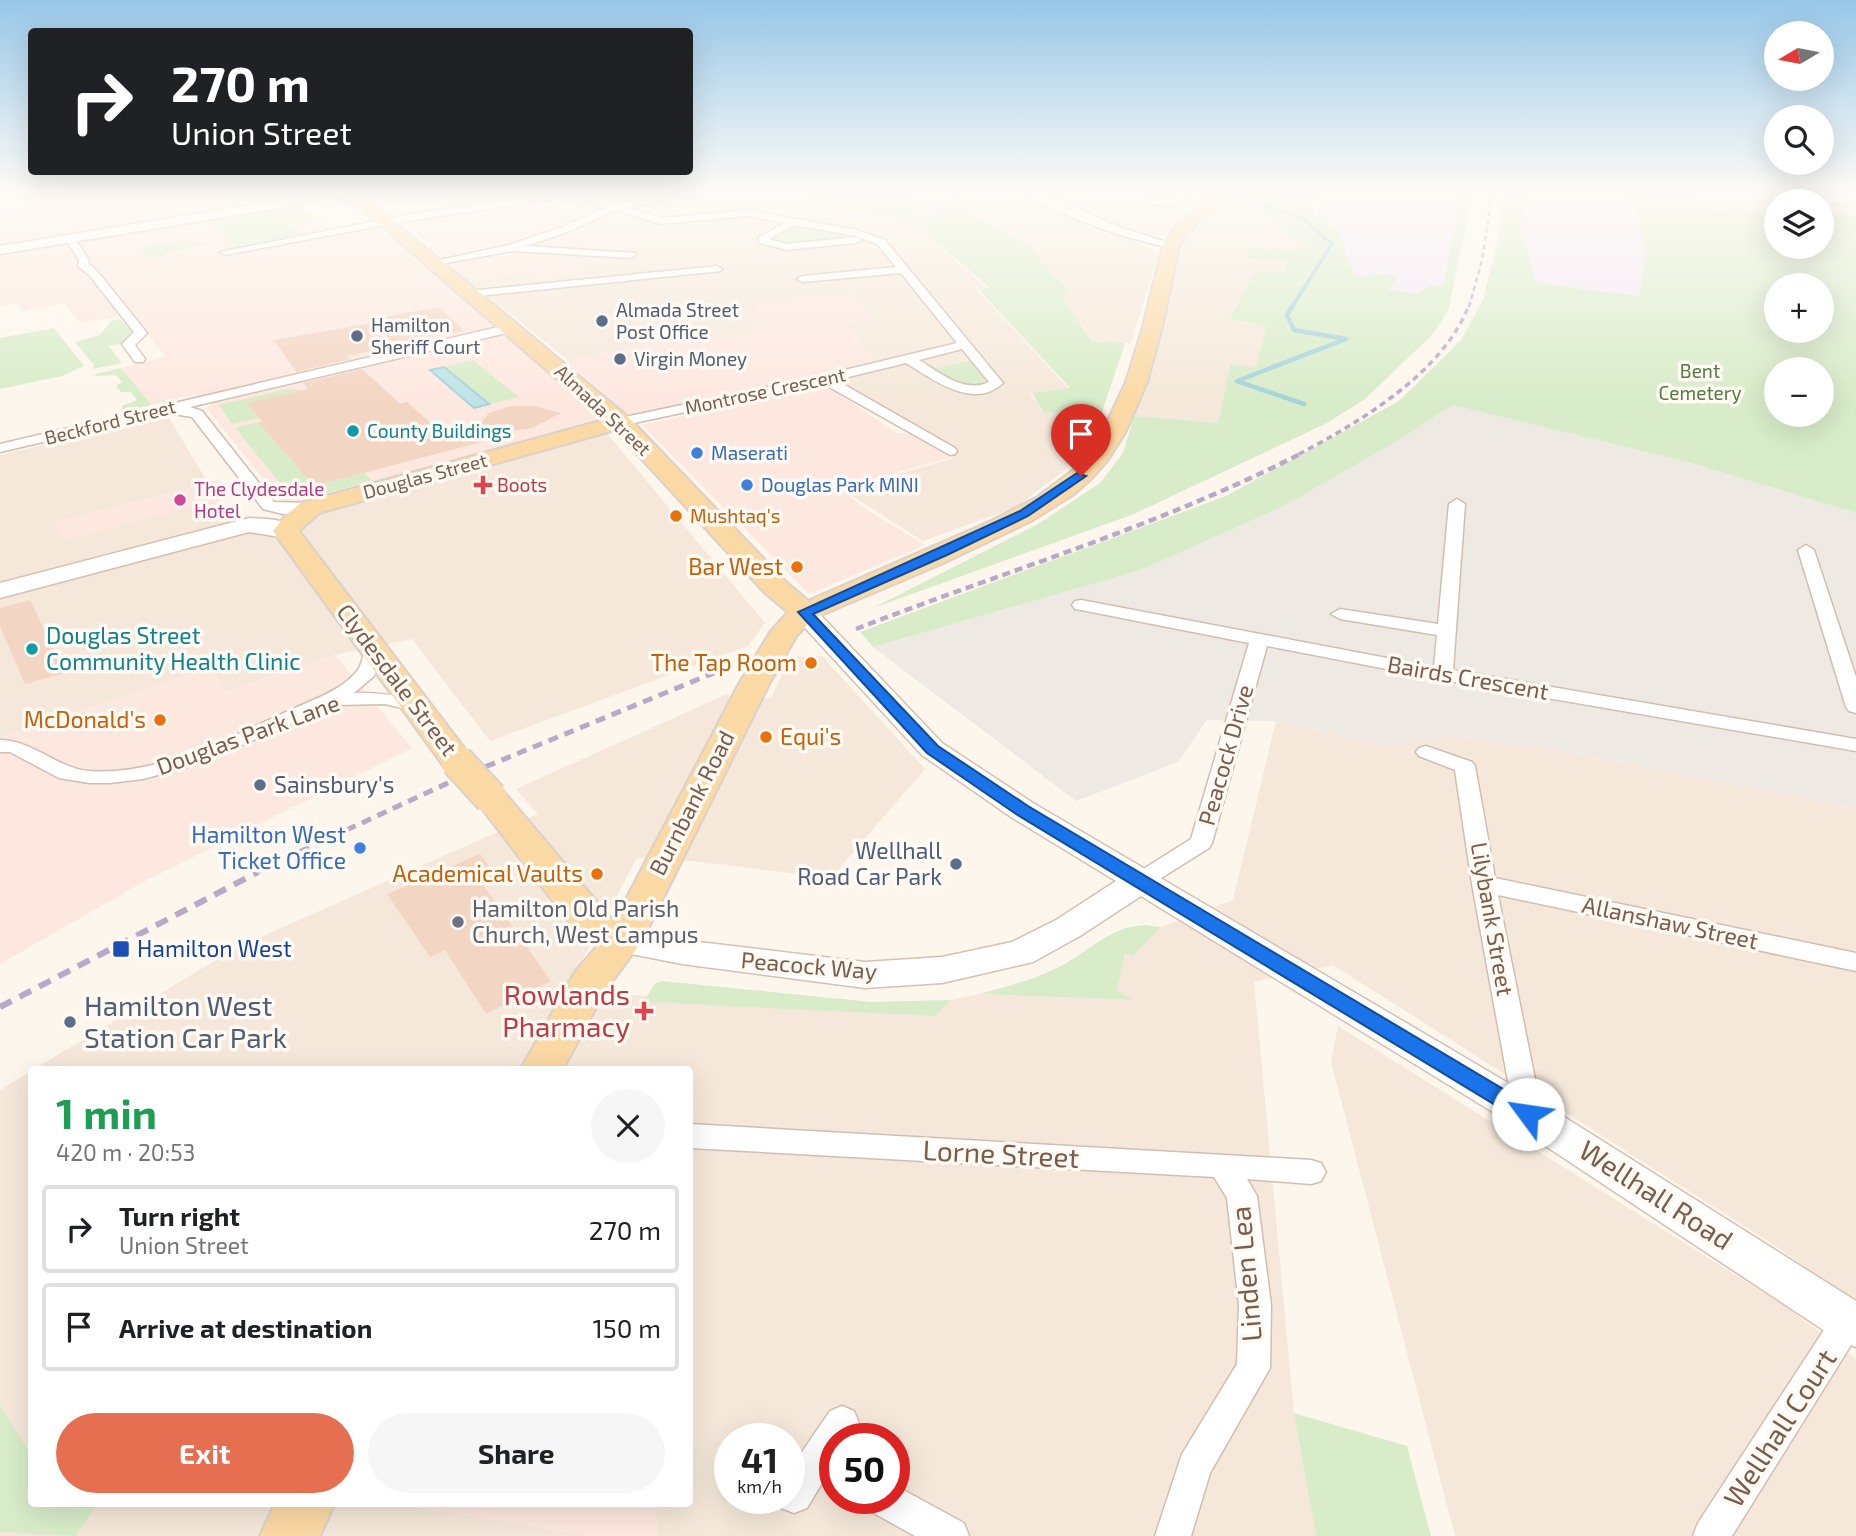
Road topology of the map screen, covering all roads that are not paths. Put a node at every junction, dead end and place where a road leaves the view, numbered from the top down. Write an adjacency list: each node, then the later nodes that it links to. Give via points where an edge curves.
1 (84, 261): 12 (street, via 141,333 128,344)
2 (442, 261): 5 (street)
3 (896, 261): 7 (street)
4 (1167, 261): 29 (main road, via 1146,352 1124,411 1092,464 1024,514)
5 (435, 262): 9 (main road, Almada Street)
6 (717, 269): 9 (street)
7 (903, 270): 8 (street); 11 (street)
8 (803, 279)
9 (469, 293): 10 (main road, Almada Street)
10 (512, 328): 15 (street, Beckford Street); 18 (main road, Almada Street)
11 (965, 345): 13 (street, Montrose Crescent); 13 (street, via 994,379 991,387 960,388)
12 (139, 359)
13 (908, 359): 14 (street, Montrose Crescent)
14 (824, 379): 18 (street, Montrose Crescent); 20 (street)
15 (220, 395): 16 (street, Beckford Street); 17 (street, Beckford Street, via 201,404)
16 (158, 410): 17 (street); 19 (street, Beckford Street)
17 (197, 414): 22 (street)
18 (620, 422): 23 (main road, Douglas Street); 29 (main road, Almada Street)
19 (0, 448)
20 (950, 451)
21 (1457, 504): 31 (street)
22 (269, 506): 23 (street); 24 (street)
23 (310, 508): 25 (main road)
24 (249, 525): 25 (main road); 27 (main road)
25 (286, 531): 33 (main road, Clydesdale Street)
26 (1806, 550): 37 (street)
27 (0, 591)
28 (1081, 605): 32 (street, Bairds Crescent)
29 (804, 612): 41 (main road, Wellhall Road, via 932,750 1022,810); 44 (main road, Burnbank Road, via 785,631 754,684)
30 (1339, 614): 31 (street)
31 (1446, 631): 34 (street)
32 (1259, 640): 34 (street, Bairds Crescent); 41 (street, Peacock Drive, via 1201,843)
33 (375, 649): 35 (street, via 367,672); 36 (main road, Clydesdale Street)
34 (1443, 674): 38 (street, Bairds Crescent)
35 (334, 699): 36 (street, Douglas Park Lane, via 385,698); 39 (street, Douglas Park Lane, via 188,761 143,773 89,778 66,773 13,746)
36 (419, 706): 42 (main road, Clydesdale Street, bridge, via 457,761)
37 (1856, 707)
38 (1856, 745)
39 (0, 746)
40 (1426, 752): 43 (street, Lilybank Street, via 1465,766)
41 (1142, 880): 44 (main road, Peacock Way, via 1021,953 942,970 865,975); 48 (main road, Wellhall Road)
42 (557, 884): 44 (main road, Clydesdale Street, via 596,930); 46 (main road, Clydesdale Street)
43 (1484, 884): 45 (street, Allanshaw Street); 48 (street, Lilybank Street)
44 (623, 941): 46 (main road, Burnbank Road)
45 (1856, 962)
46 (589, 982): 47 (main road, Burnbank Road)
47 (544, 1066)
48 (1528, 1114): 52 (main road, Wellhall Road)
49 (693, 1136): 50 (street, Lorne Street)
50 (1222, 1165): 51 (street, Lorne Street); 59 (street, Linden Lea, via 1242,1196 1255,1305 1253,1368 1194,1466)
51 (1311, 1172)
52 (1852, 1323): 60 (street, Wellhall Court)
53 (819, 1472): 54 (street)
54 (805, 1485)
55 (305, 1507): 57 (main road)
56 (910, 1513): 58 (street)
57 (289, 1536)
58 (951, 1536)
59 (1173, 1536)
60 (1710, 1536)

